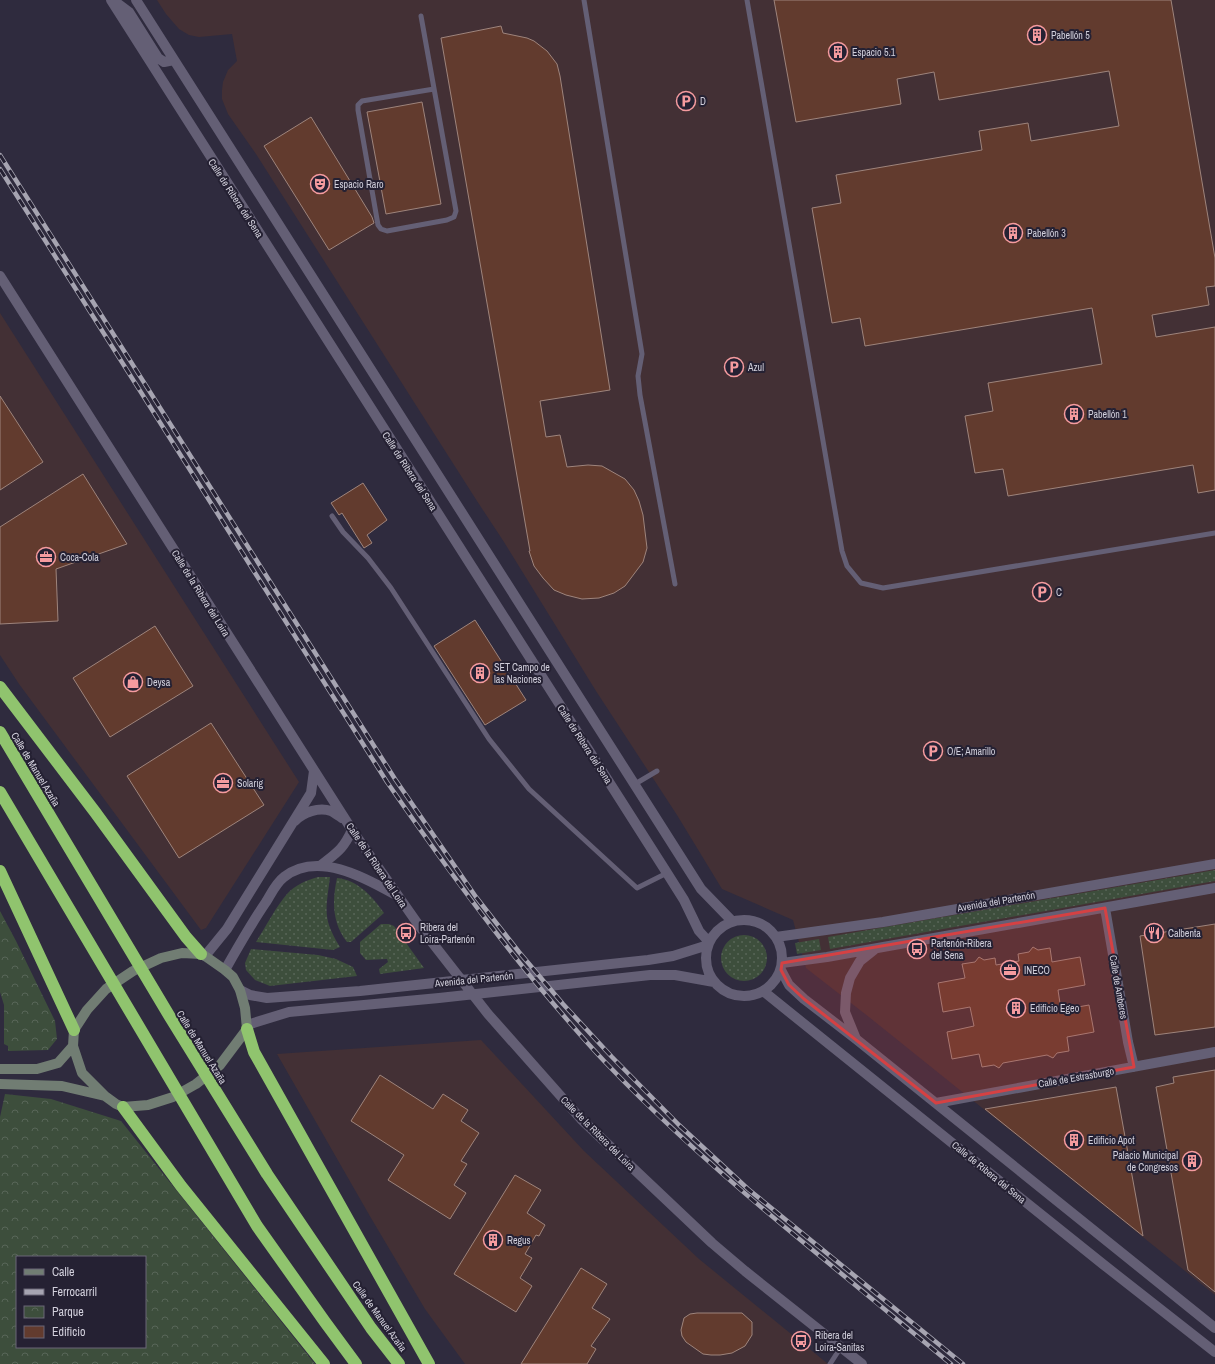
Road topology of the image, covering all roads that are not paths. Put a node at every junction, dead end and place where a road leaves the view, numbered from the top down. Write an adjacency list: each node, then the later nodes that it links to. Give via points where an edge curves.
1 (112, 0): 6 (street, Calle de Ribera del Sena, via 129,12 158,58 164,62); 24 (street, Calle de Ribera del Sena)
2 (136, 0): 6 (street, Calle de Ribera del Sena)
3 (584, 0): 11 (lane, via 642,354 638,376 640,395)
4 (747, 0): 10 (lane, via 842,551 847,566 861,583 883,588)
5 (421, 16): 7 (lane)
6 (174, 60): 16 (street, Calle de Ribera del Sena)
7 (434, 89): 7 (lane, via 456,211 454,217 381,229 378,225 358,105 362,101)
8 (0, 276): 14 (street, Calle de la Ribera del Loira)
9 (332, 516): 24 (lane, via 391,588 489,738 529,789 636,888)
10 (1215, 533)
11 (675, 584)
12 (0, 687): 32 (highway, via 186,937)
13 (0, 732): 54 (highway, Calle de Manuel Azaña, via 267,1174 371,1328)
14 (314, 771): 18 (street, Calle de la Ribera del Loira); 19 (street, via 311,793)
15 (656, 771): 16 (lane)
16 (635, 784): 28 (street, Calle de Ribera del Sena, via 701,889)
17 (0, 792): 53 (highway, via 257,1226)
18 (346, 820): 19 (street, via 332,811 320,810 298,818); 20 (street, Calle de la Ribera del Loira)
19 (290, 828): 32 (street, via 227,929)
20 (352, 830): 22 (street, via 340,850); 26 (street, Calle de la Ribera del Loira)
21 (1215, 864): 29 (street, Avenida del Partenón, via 883,922)
22 (320, 866): 26 (street, via 344,870 366,878); 34 (street, via 297,870 283,878 242,939)
23 (0, 871): 39 (highway)
24 (667, 873): 30 (street, Calle de Ribera del Sena)
25 (1215, 888): 27 (street)
26 (396, 895): 50 (street, Calle de la Ribera del Loira, via 488,1014 581,1119 745,1271)
27 (1104, 908): 31 (street); 43 (street, Calle de Amberes)
28 (732, 921): 29 (street, via 745,919 757,922 768,928); 30 (street, via 718,929)
29 (776, 937): 33 (street, via 782,949)
30 (708, 943): 35 (street, via 705,956 707,968); 36 (street, Avenida del Partenón, via 673,956 648,960 360,991 267,998)
31 (875, 948): 33 (street); 40 (street, via 860,961 850,978 846,993 845,1012)
32 (203, 955): 34 (street); 39 (street, via 182,953 161,958 133,971 106,989 87,1010)
33 (781, 966): 37 (street, via 774,982); 40 (street, Calle de Ribera del Sena, via 789,985)
34 (225, 970): 36 (street, via 233,977)
35 (714, 982): 37 (street, via 730,993 741,996); 38 (street, Avenida del Partenón, via 675,975 650,975 289,1012)
36 (240, 990): 38 (street)
37 (763, 991): 51 (street, Calle de Ribera del Sena)
38 (247, 1027): 48 (street, via 220,1065 196,1084 173,1097 148,1105); 55 (highway, via 254,1052)
39 (74, 1030): 41 (street)
40 (856, 1038): 47 (street, Calle de Ribera del Sena)
41 (73, 1046): 44 (street, via 58,1063 37,1069); 46 (street, via 82,1073)
42 (1215, 1052): 43 (street, Calle de Estrasburgo)
43 (1134, 1067): 47 (street, Calle de Estrasburgo)
44 (0, 1069)
45 (0, 1084): 46 (street, via 62,1086)
46 (105, 1096): 48 (street)
47 (936, 1103): 49 (street, Calle de Ribera del Sena)
48 (123, 1107): 52 (highway, via 181,1186)
49 (1215, 1328)
50 (841, 1347): 56 (lane); 57 (street, Calle de la Ribera del Loira)
51 (1215, 1352)
52 (324, 1364)
53 (356, 1364)
54 (399, 1364)
55 (429, 1364)
56 (830, 1364)
57 (862, 1364)

